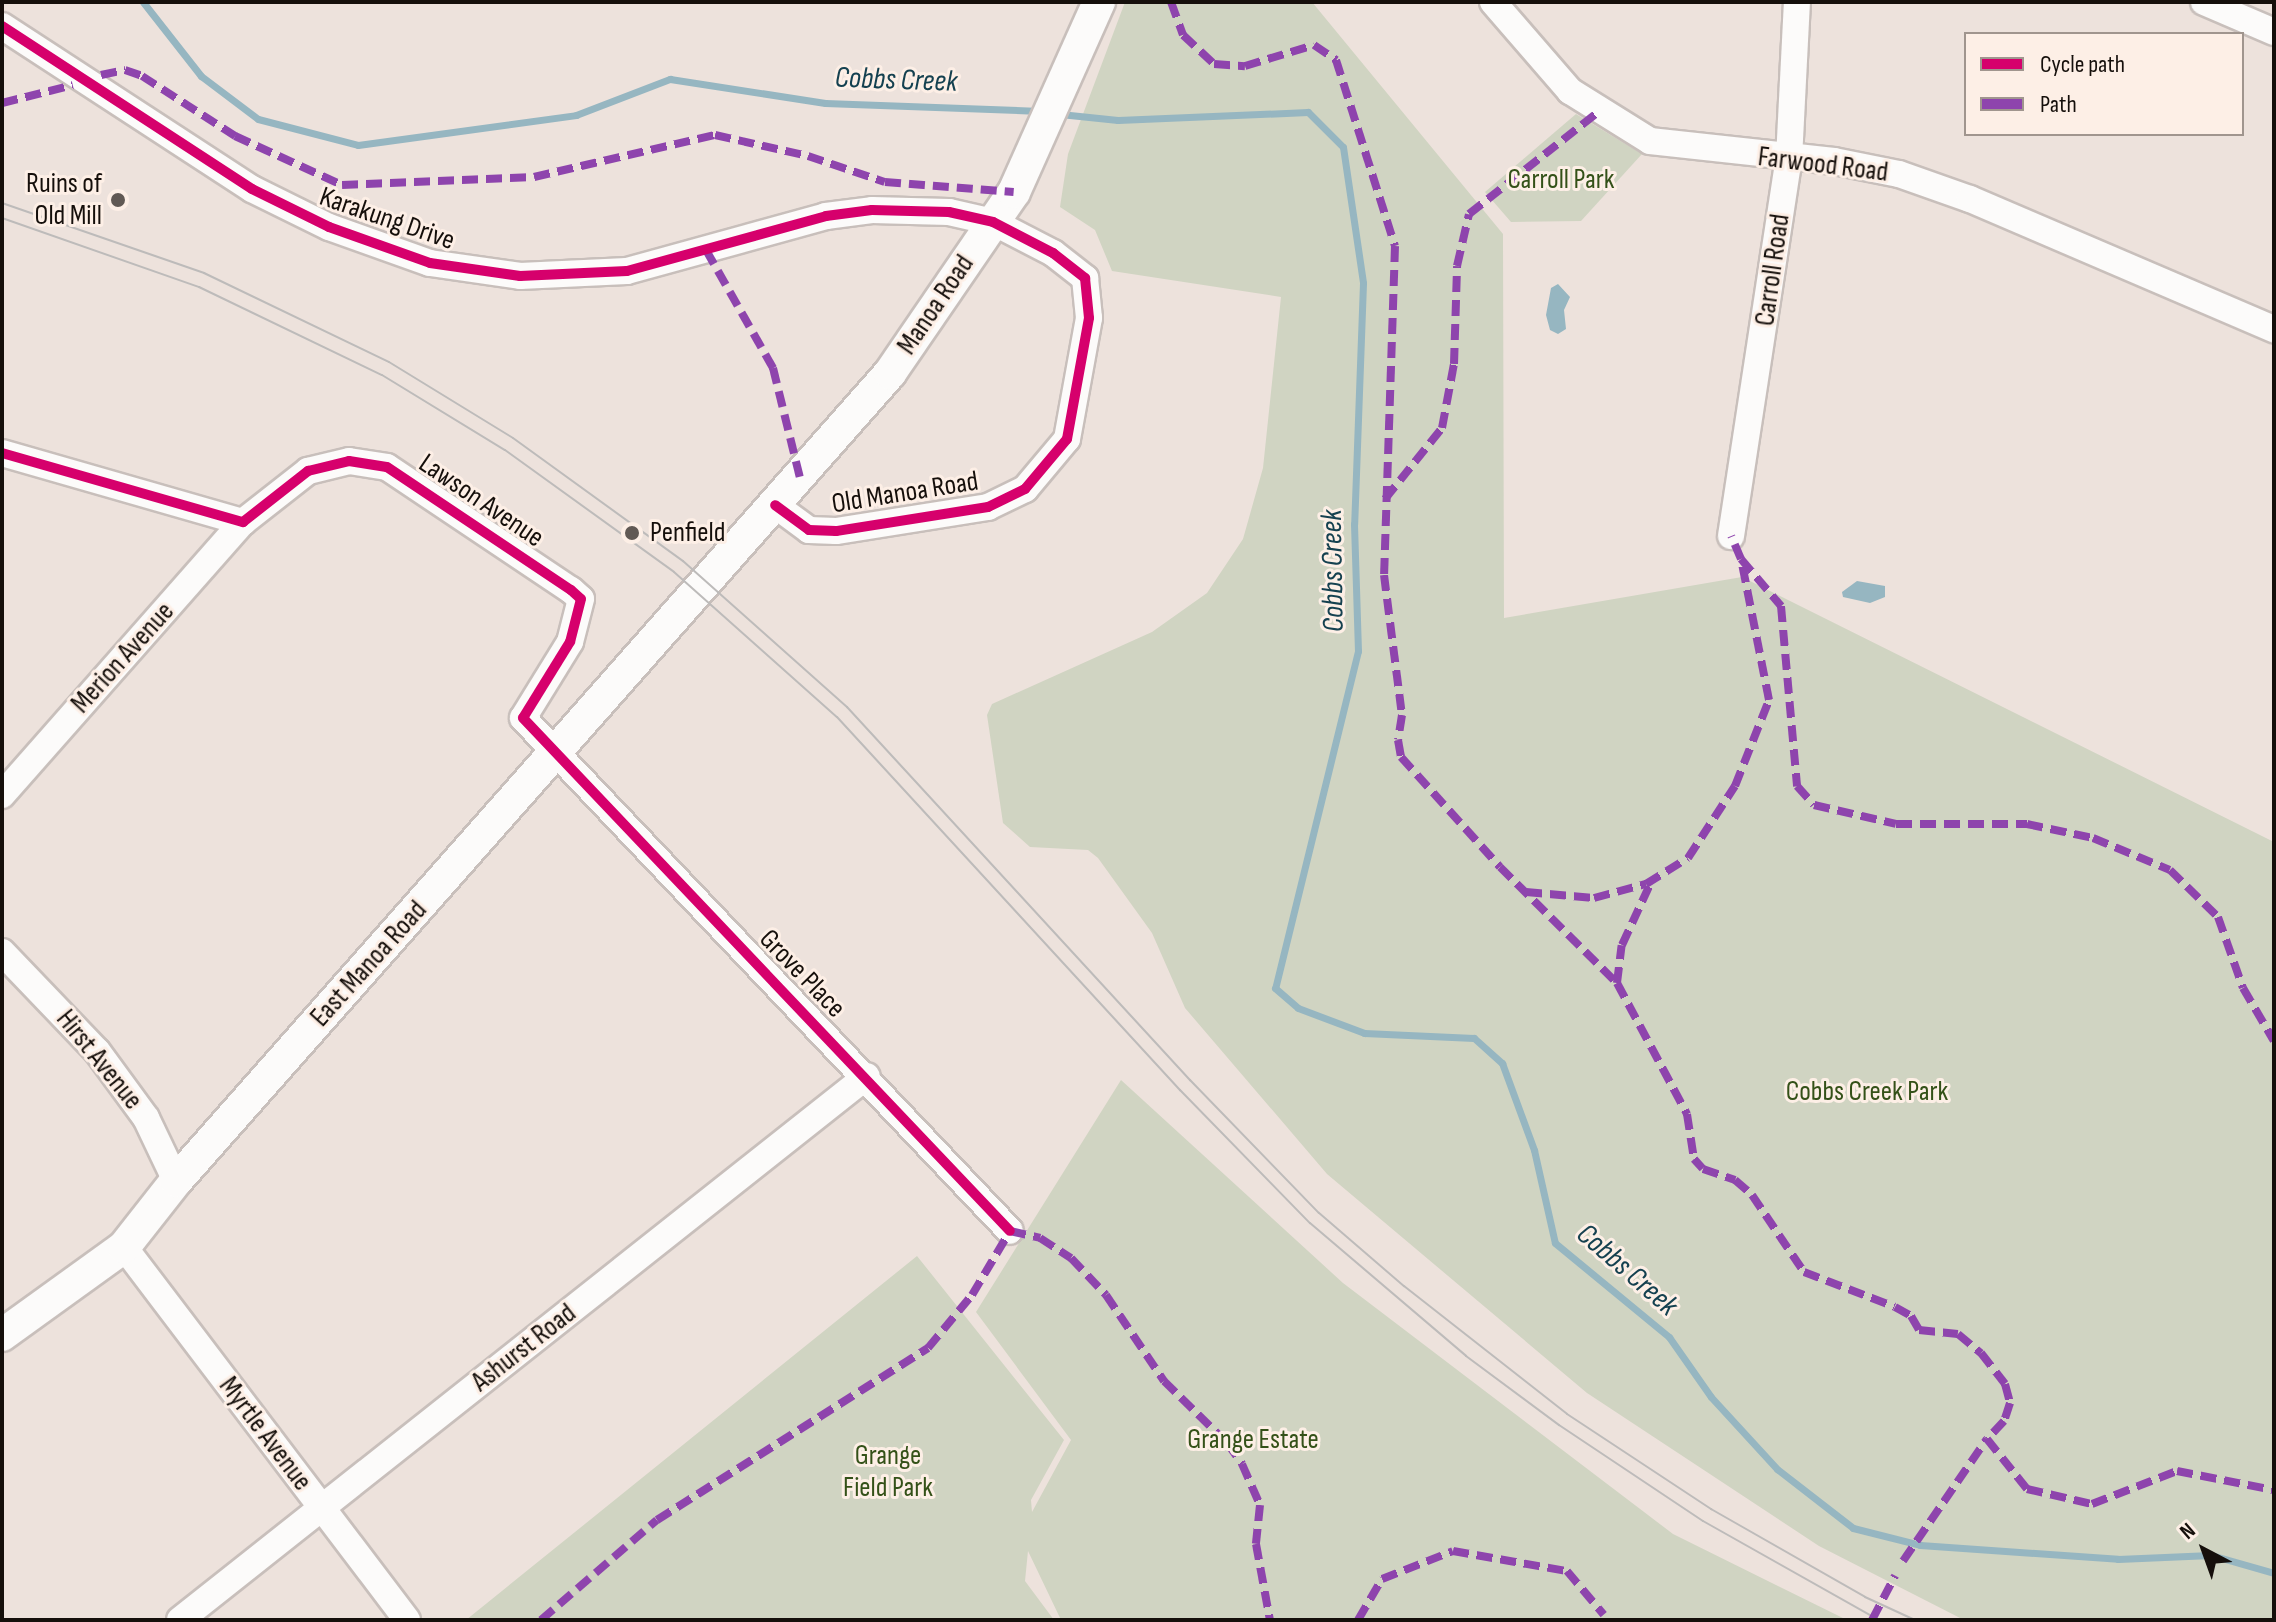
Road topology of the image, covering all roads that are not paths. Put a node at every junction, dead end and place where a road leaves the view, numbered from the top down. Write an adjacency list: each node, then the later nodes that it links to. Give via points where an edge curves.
1 (1099, 2): 8 (main road, Manoa Road, via 1043,132)
2 (1493, 2): 7 (street, Farwood Road, via 1570,91 1628,130 1675,147)
3 (1797, 2): 7 (street, Carroll Road)
4 (2204, 2): 6 (street)
5 (2, 26): 8 (street, Karakung Drive, via 265,196 329,227 430,263 520,276 572,276 627,271 842,214 949,212)
6 (2274, 32)
7 (1789, 159): 10 (street, Farwood Road, via 1899,174 1970,199); 14 (street, Carroll Road)
8 (993, 222): 9 (street, Karakung Drive, via 1074,267 1085,278); 12 (main road, Manoa Road, via 890,373)
9 (1088, 292): 12 (street, Old Manoa Road, via 1084,357 1067,439 1025,489 973,511 836,531 809,530)
10 (2274, 329)
11 (2, 453): 13 (street)
12 (775, 505): 15 (main road, Manoa Road)
13 (243, 522): 16 (street, Lawson Avenue, via 308,471 349,461 387,467 571,590 581,599 570,642 523,718); 17 (street, Merion Avenue)
14 (1731, 536)
15 (714, 568): 16 (main road, East Manoa Road)
16 (557, 751): 19 (street, Grove Place); 20 (main road, East Manoa Road)
17 (7, 782)
18 (2, 952): 20 (street, Hirst Avenue, via 97,1051 146,1118)
19 (867, 1076): 21 (street, Grove Place); 24 (street, Ashurst Road)
20 (176, 1181): 22 (main road, East Manoa Road)
21 (1010, 1231)
22 (124, 1247): 23 (main road, East Manoa Road); 24 (street, Myrtle Avenue)
23 (2, 1335)
24 (322, 1509): 25 (street, Ashurst Road); 26 (street, Myrtle Avenue)
25 (180, 1620)
26 (407, 1620)

